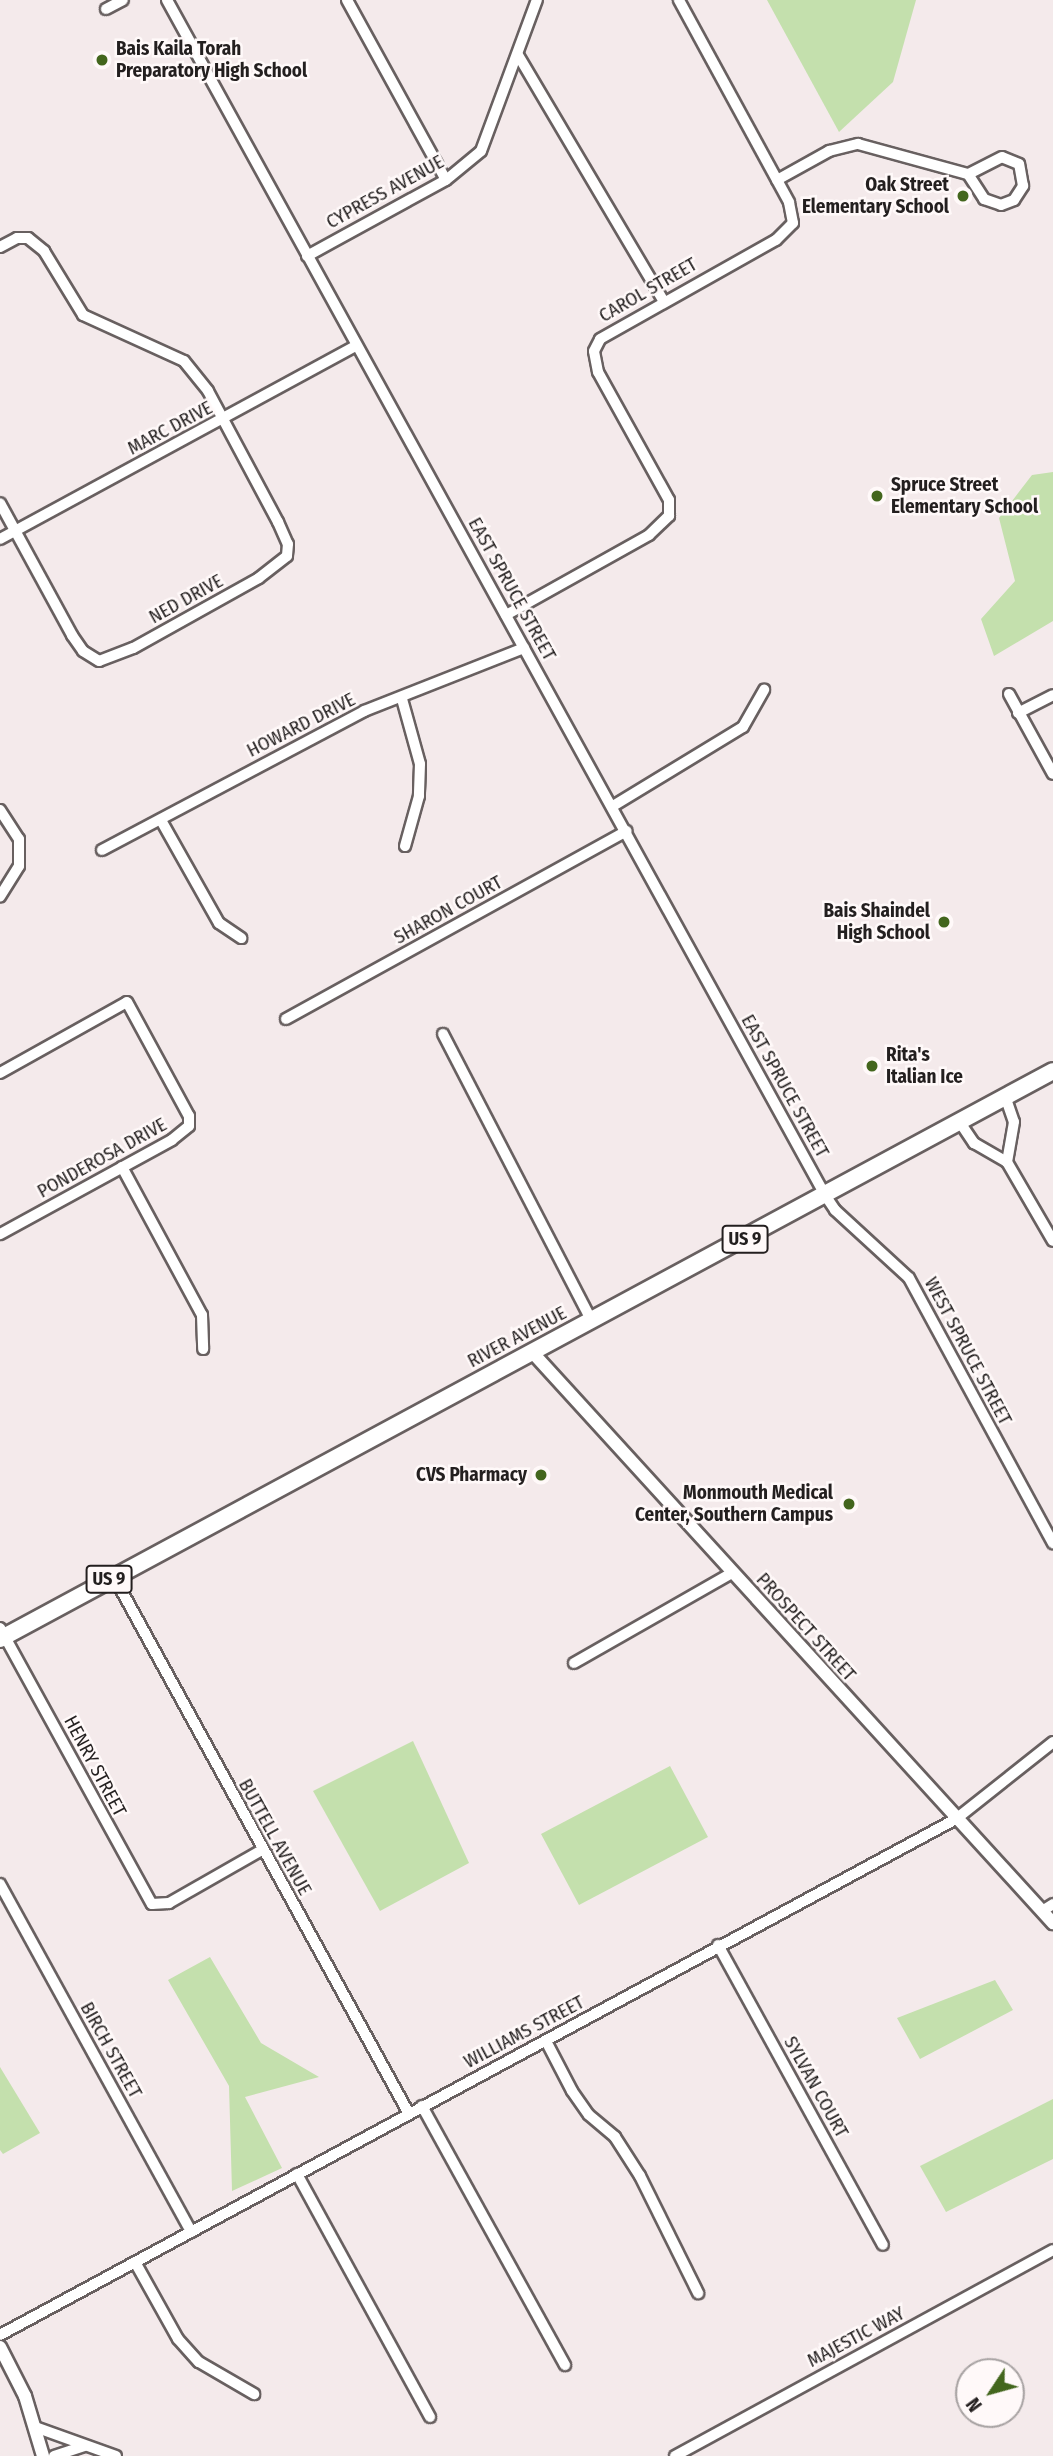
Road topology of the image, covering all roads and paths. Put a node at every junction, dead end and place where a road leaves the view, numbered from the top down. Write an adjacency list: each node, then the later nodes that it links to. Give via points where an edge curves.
1 (123, 0): 6 (street)
2 (167, 0): 12 (street, EAST SPRUCE STREET)
3 (347, 0): 9 (street)
4 (537, 0): 7 (street, CYPRESS AVENUE)
5 (679, 0): 10 (street, CAROL STREET)
6 (106, 9)
7 (518, 55): 9 (street, CYPRESS AVENUE, via 481,151); 13 (street)
8 (968, 174): 8 (street, via 984,199 1001,205 1014,200 1023,186 1019,164 1002,158); 10 (street, via 858,144 829,151)
9 (446, 180): 12 (street, CYPRESS AVENUE)
10 (777, 180): 13 (street, CAROL STREET, via 794,214 788,230)
11 (0, 247): 15 (street, via 23,237 37,245 83,315 184,361 208,391)
12 (307, 256): 14 (street, EAST SPRUCE STREET)
13 (663, 300): 19 (street, CAROL STREET, via 607,331 594,351 598,372 669,500 669,516 649,535)
14 (356, 346): 15 (street, MARC DRIVE); 19 (street, EAST SPRUCE STREET)
15 (222, 420): 17 (street, MARC DRIVE); 17 (street, NED DRIVE, via 278,522 288,544 287,556 260,578 133,648 99,660 83,651)
16 (0, 503): 17 (street)
17 (15, 531): 18 (street, MARC DRIVE)
18 (0, 539)
19 (506, 615): 20 (street, EAST SPRUCE STREET)
20 (523, 648): 24 (street, HOWARD DRIVE); 27 (street, EAST SPRUCE STREET)
21 (764, 690): 27 (street, via 743,727)
22 (1009, 694): 25 (street)
23 (1053, 695): 25 (street)
24 (402, 699): 29 (street, HOWARD DRIVE, via 318,733); 31 (street, via 420,764 419,796)
25 (1018, 713): 26 (street)
26 (1053, 774)
27 (613, 806): 30 (street, EAST SPRUCE STREET)
28 (0, 810): 33 (street, via 19,839 19,866)
29 (162, 822): 32 (street, HOWARD DRIVE); 34 (street, via 219,923)
30 (626, 831): 35 (street, SHARON COURT); 43 (street, EAST SPRUCE STREET)
31 (405, 846)
32 (102, 850)
33 (0, 897)
34 (241, 938)
35 (286, 1019)
36 (443, 1034): 46 (street)
37 (1053, 1071): 39 (highway, RIVER AVENUE / US 9)
38 (0, 1073): 42 (street, PONDEROSA DRIVE, via 127,1003 184,1101 189,1126)
39 (1006, 1098): 40 (highway, RIVER AVENUE / US 9); 41 (street, via 1014,1122)
40 (959, 1122): 41 (street, via 974,1143); 43 (highway, RIVER AVENUE / US 9)
41 (1007, 1162): 45 (street)
42 (122, 1167): 44 (street, PONDEROSA DRIVE); 47 (street, via 202,1315)
43 (825, 1195): 46 (highway, RIVER AVENUE / US 9); 49 (street, WEST SPRUCE STREET, via 843,1218 909,1278)
44 (0, 1234)
45 (1053, 1241)
46 (592, 1322): 48 (highway, RIVER AVENUE / US 9)
47 (203, 1349)
48 (533, 1353): 50 (street, PROSPECT STREET); 51 (highway, RIVER AVENUE / US 9)
49 (1053, 1543)
50 (732, 1573): 53 (street); 55 (street, PROSPECT STREET)
51 (114, 1577): 52 (highway, RIVER AVENUE / US 9); 56 (street, BUTTELL AVENUE)
52 (1, 1634): 56 (street, HENRY STREET, via 152,1904 169,1903)
53 (574, 1663)
54 (1053, 1742): 55 (street, WILLIAMS STREET)
55 (956, 1819): 58 (street, PROSPECT STREET); 60 (street, WILLIAMS STREET)
56 (262, 1850): 63 (street, BUTTELL AVENUE)
57 (0, 1884): 65 (street, BIRCH STREET)
58 (1048, 1908): 59 (street, PROSPECT STREET)
59 (1053, 1923)
60 (718, 1945): 61 (street, WILLIAMS STREET); 66 (street, SYLVAN COURT)
61 (546, 2041): 62 (street, WILLIAMS STREET); 69 (street, via 572,2091 589,2115 615,2137 640,2176)
62 (422, 2106): 63 (street, WILLIAMS STREET); 72 (street)
63 (408, 2112): 64 (street, WILLIAMS STREET)
64 (297, 2174): 65 (street, WILLIAMS STREET); 74 (street)
65 (191, 2232): 68 (street, WILLIAMS STREET)
66 (883, 2245)
67 (1053, 2250): 80 (street, MAJESTIC WAY)
68 (135, 2262): 70 (street, WILLIAMS STREET); 73 (street, via 178,2339 199,2362)
69 (698, 2293)
70 (0, 2335)
71 (0, 2347): 75 (street)
72 (565, 2365)
73 (254, 2395)
74 (430, 2417)
75 (35, 2427): 76 (street); 77 (street)
76 (84, 2446): 78 (street); 79 (street)
77 (43, 2456)
78 (54, 2456)
79 (116, 2456)
80 (675, 2456)

